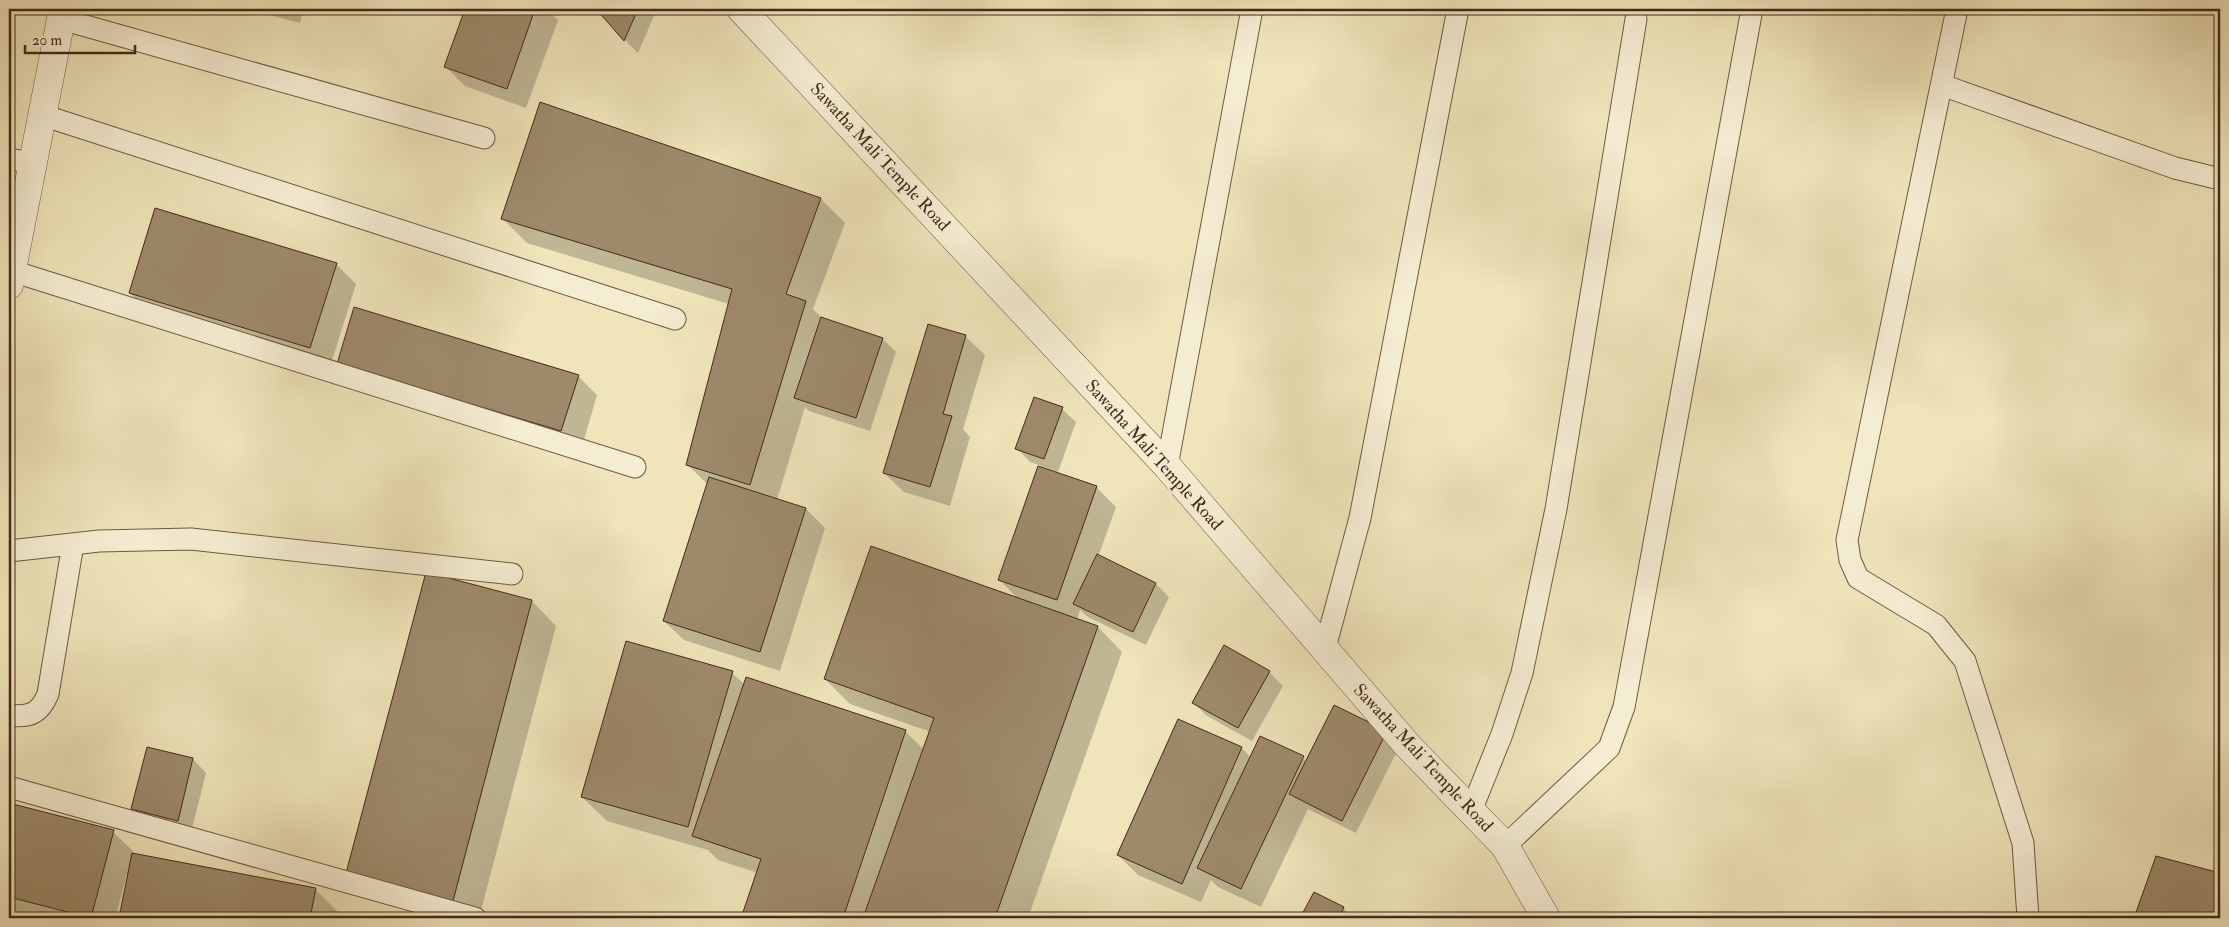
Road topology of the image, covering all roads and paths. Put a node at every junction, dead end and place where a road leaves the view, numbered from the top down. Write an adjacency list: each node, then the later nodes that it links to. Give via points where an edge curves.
1 (741, 9): 15 (street, Sawatha Mali Temple Road)
2 (1252, 9): 15 (lane)
3 (1458, 9): 20 (lane, via 1360,518)
4 (1752, 9): 24 (lane, via 1624,707 1609,748)
5 (1958, 9): 8 (lane)
6 (62, 14): 9 (street); 10 (lane)
7 (1636, 19): 23 (lane, via 1556,509 1530,635 1505,725)
8 (1942, 85): 12 (lane, via 2175,168); 27 (lane, via 1847,540 1850,560 1858,578 1936,625 1965,660 2023,843)
9 (42, 115): 11 (street); 14 (lane)
10 (484, 138)
11 (21, 161): 13 (street)
12 (2220, 179)
13 (10, 281): 16 (lane)
14 (675, 319)
15 (1167, 466): 20 (street, Sawatha Mali Temple Road)
16 (635, 467)
17 (72, 544): 18 (lane); 19 (lane, via 191,539); 21 (lane, via 48,694 42,707 32,716)
18 (9, 551)
19 (512, 574)
20 (1324, 648): 23 (street, Sawatha Mali Temple Road, via 1409,747)
21 (9, 715)
22 (9, 787): 25 (lane)
23 (1471, 811): 24 (street, Sawatha Mali Temple Road)
24 (1505, 846): 26 (street, Sawatha Mali Temple Road)
25 (475, 918)
26 (1546, 918)
27 (2028, 918)

